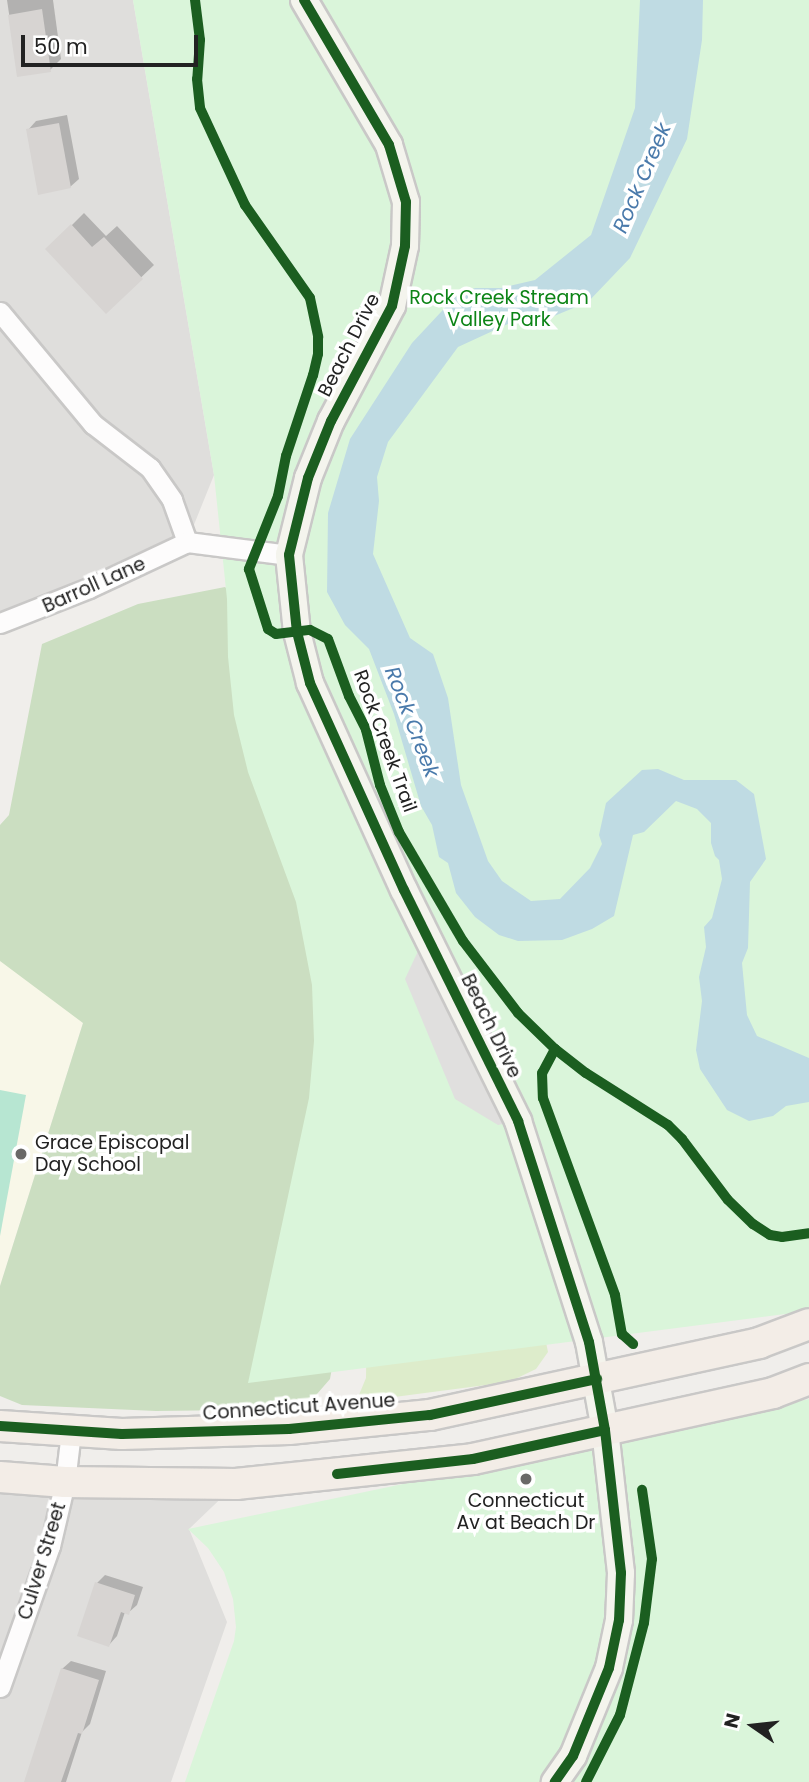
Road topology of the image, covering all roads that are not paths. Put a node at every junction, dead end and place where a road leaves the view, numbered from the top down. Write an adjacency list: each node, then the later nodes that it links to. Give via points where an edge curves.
1 (304, 0): 4 (street, Beach Drive, via 388,145 405,202 405,246 392,306 331,421 307,478)
2 (0, 312): 3 (street, via 93,424 150,468 172,500)
3 (187, 542): 4 (street); 5 (street, Barroll Lane)
4 (289, 555): 7 (street, Beach Drive, via 297,632 310,683 404,890 518,1121)
5 (0, 623)
6 (809, 1324): 7 (main road, Connecticut Avenue, via 759,1343)
7 (597, 1379): 10 (street, Beach Drive); 11 (main road, Connecticut Avenue, via 430,1415 289,1429)
8 (809, 1379): 10 (main road, via 773,1393)
9 (0, 1426): 11 (main road, Connecticut Avenue)
10 (605, 1430): 13 (main road, via 473,1459 348,1474 236,1484); 15 (street, Beach Drive, via 621,1573 619,1620 609,1668 573,1756)
11 (71, 1432): 13 (street, Culver Street)
12 (0, 1477): 13 (main road)
13 (65, 1482): 14 (street, Culver Street, via 50,1546)
14 (0, 1687)
15 (555, 1782)

